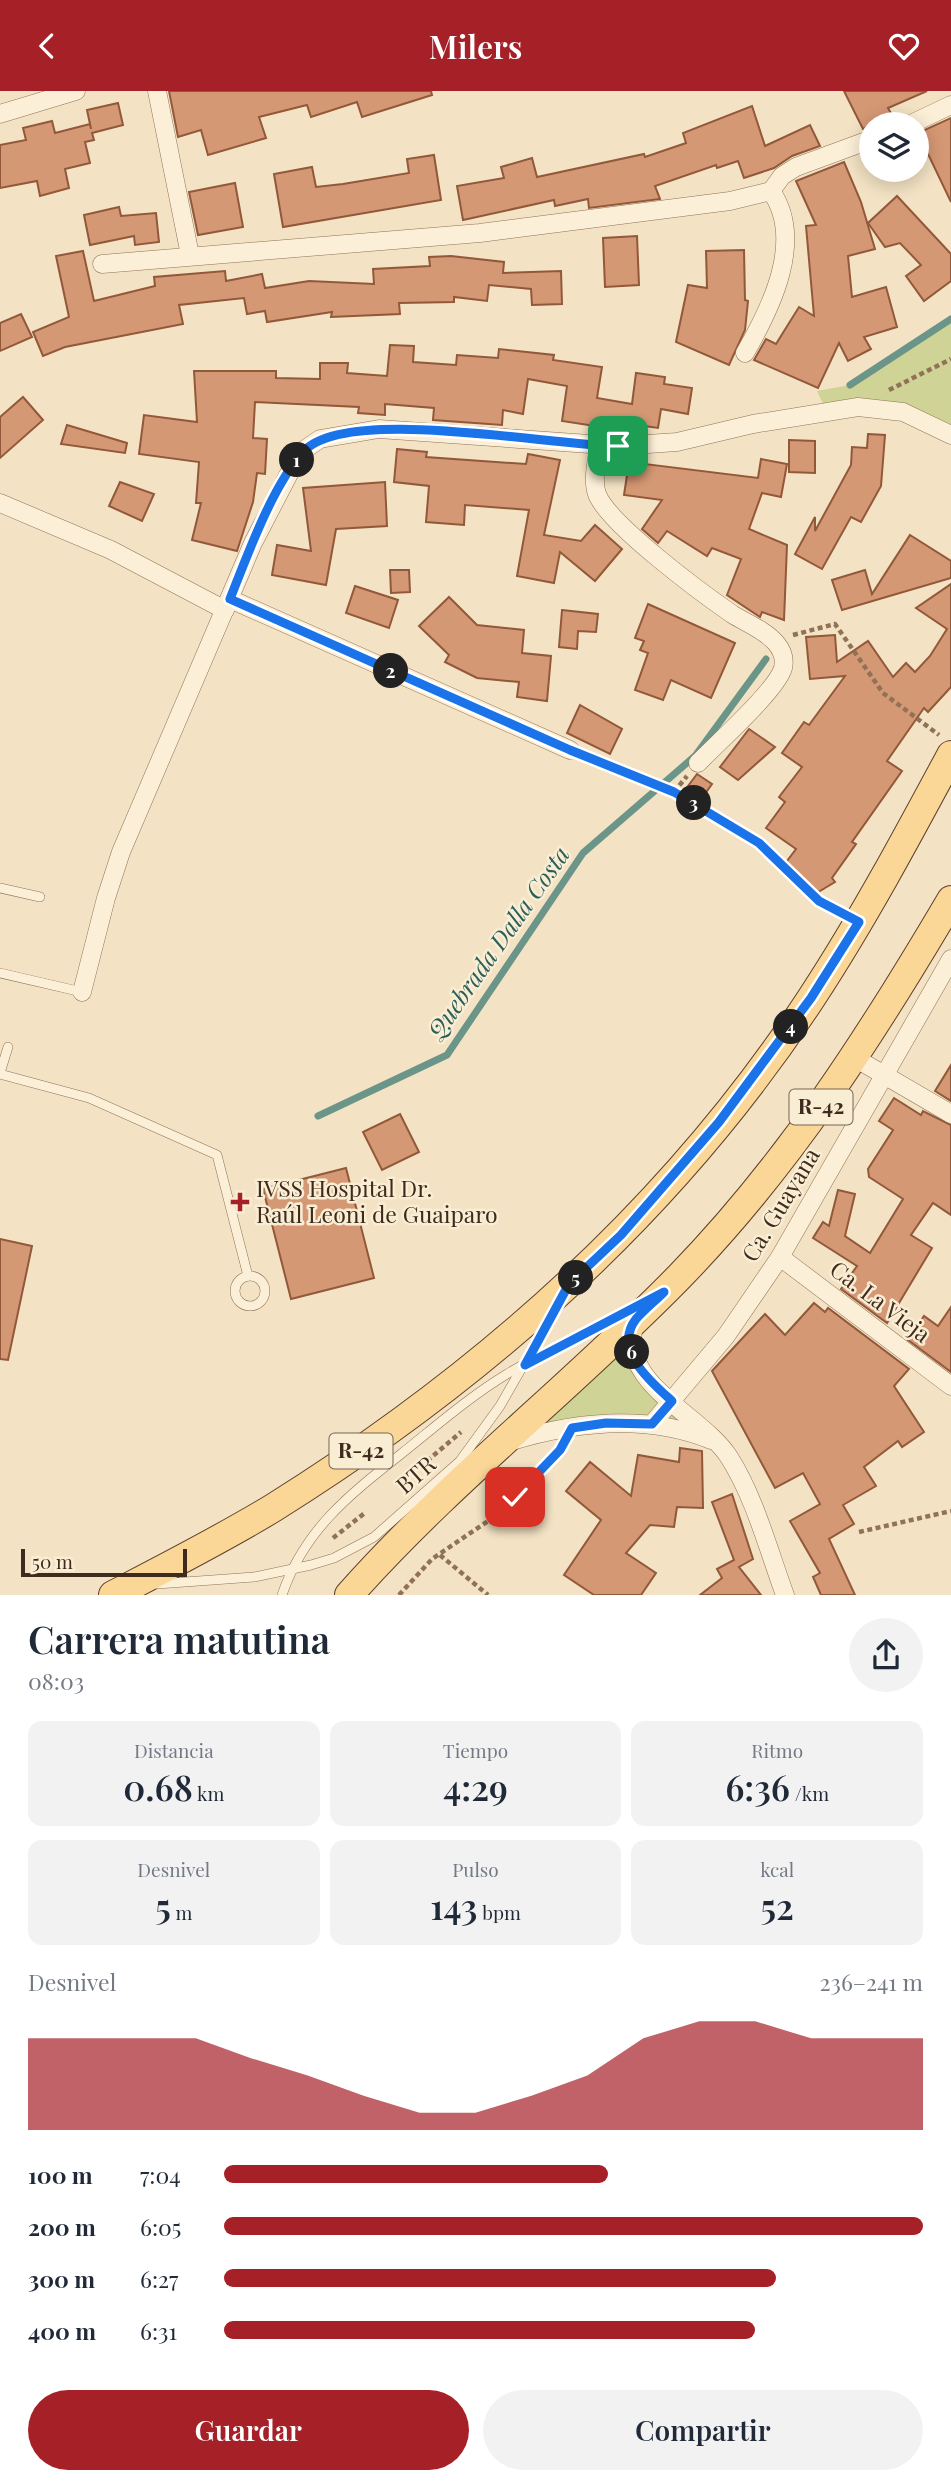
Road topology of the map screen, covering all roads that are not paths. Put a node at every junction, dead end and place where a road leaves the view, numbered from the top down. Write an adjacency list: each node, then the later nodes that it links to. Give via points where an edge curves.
1 (76, 91): 4 (street)
2 (157, 91): 8 (street)
3 (951, 105): 5 (street)
4 (0, 114)
5 (929, 115)
6 (859, 144): 7 (street, via 796,167)
7 (771, 191): 8 (street, via 730,201 480,233); 10 (street, via 781,205 784,245 770,309)
8 (190, 255): 9 (street)
9 (102, 264)
10 (745, 353)
11 (951, 435): 12 (street, via 903,412 858,407 677,442)
12 (599, 446): 14 (street, via 379,429 320,439 304,450 282,484); 17 (street, via 597,492 617,521 705,594 776,643 783,655 783,668 774,684)
13 (0, 503): 14 (street)
14 (227, 604): 16 (street); 23 (street, via 121,852)
15 (946, 746): 31 (main road, R-42, via 859,922 811,998 719,1122 621,1235)
16 (570, 750)
17 (698, 763)
18 (0, 888): 19 (lane)
19 (40, 897)
20 (951, 900): 25 (main road, R-42)
21 (951, 959): 27 (street, Ca. Guayana)
22 (0, 973): 23 (lane)
23 (82, 992)
24 (8, 1047): 26 (lane)
25 (855, 1058): 27 (street); 32 (main road, R-42, via 765,1179)
26 (0, 1073): 30 (lane, via 89,1098 217,1155)
27 (886, 1076): 28 (street); 29 (street, Ca. Guayana)
28 (951, 1114)
29 (780, 1257): 35 (street, Ca. La Vieja); 36 (street, Ca. Guayana, via 726,1336)
30 (248, 1276)
31 (569, 1284): 34 (lane, BTR); 41 (main road, R-42, via 478,1365 357,1453 274,1507)
32 (664, 1292): 33 (main road, R-42); 34 (lane, BTR)
33 (635, 1321): 36 (street, via 631,1342 637,1366); 39 (main road, R-42)
34 (525, 1365): 40 (lane, BTR, via 464,1403 346,1499 326,1517); 40 (lane, BTR, via 484,1429 448,1473 356,1548)
35 (951, 1386)
36 (672, 1401): 37 (street, Ca. Guayana); 38 (street)
37 (652, 1424): 38 (street); 39 (street, via 606,1423 536,1433)
38 (718, 1443): 44 (street, via 750,1500)
39 (501, 1444): 43 (main road, R-42)
40 (295, 1569): 41 (lane, BTR); 42 (lane, BTR)
41 (122, 1591)
42 (282, 1595)
43 (349, 1595)
44 (785, 1595)

